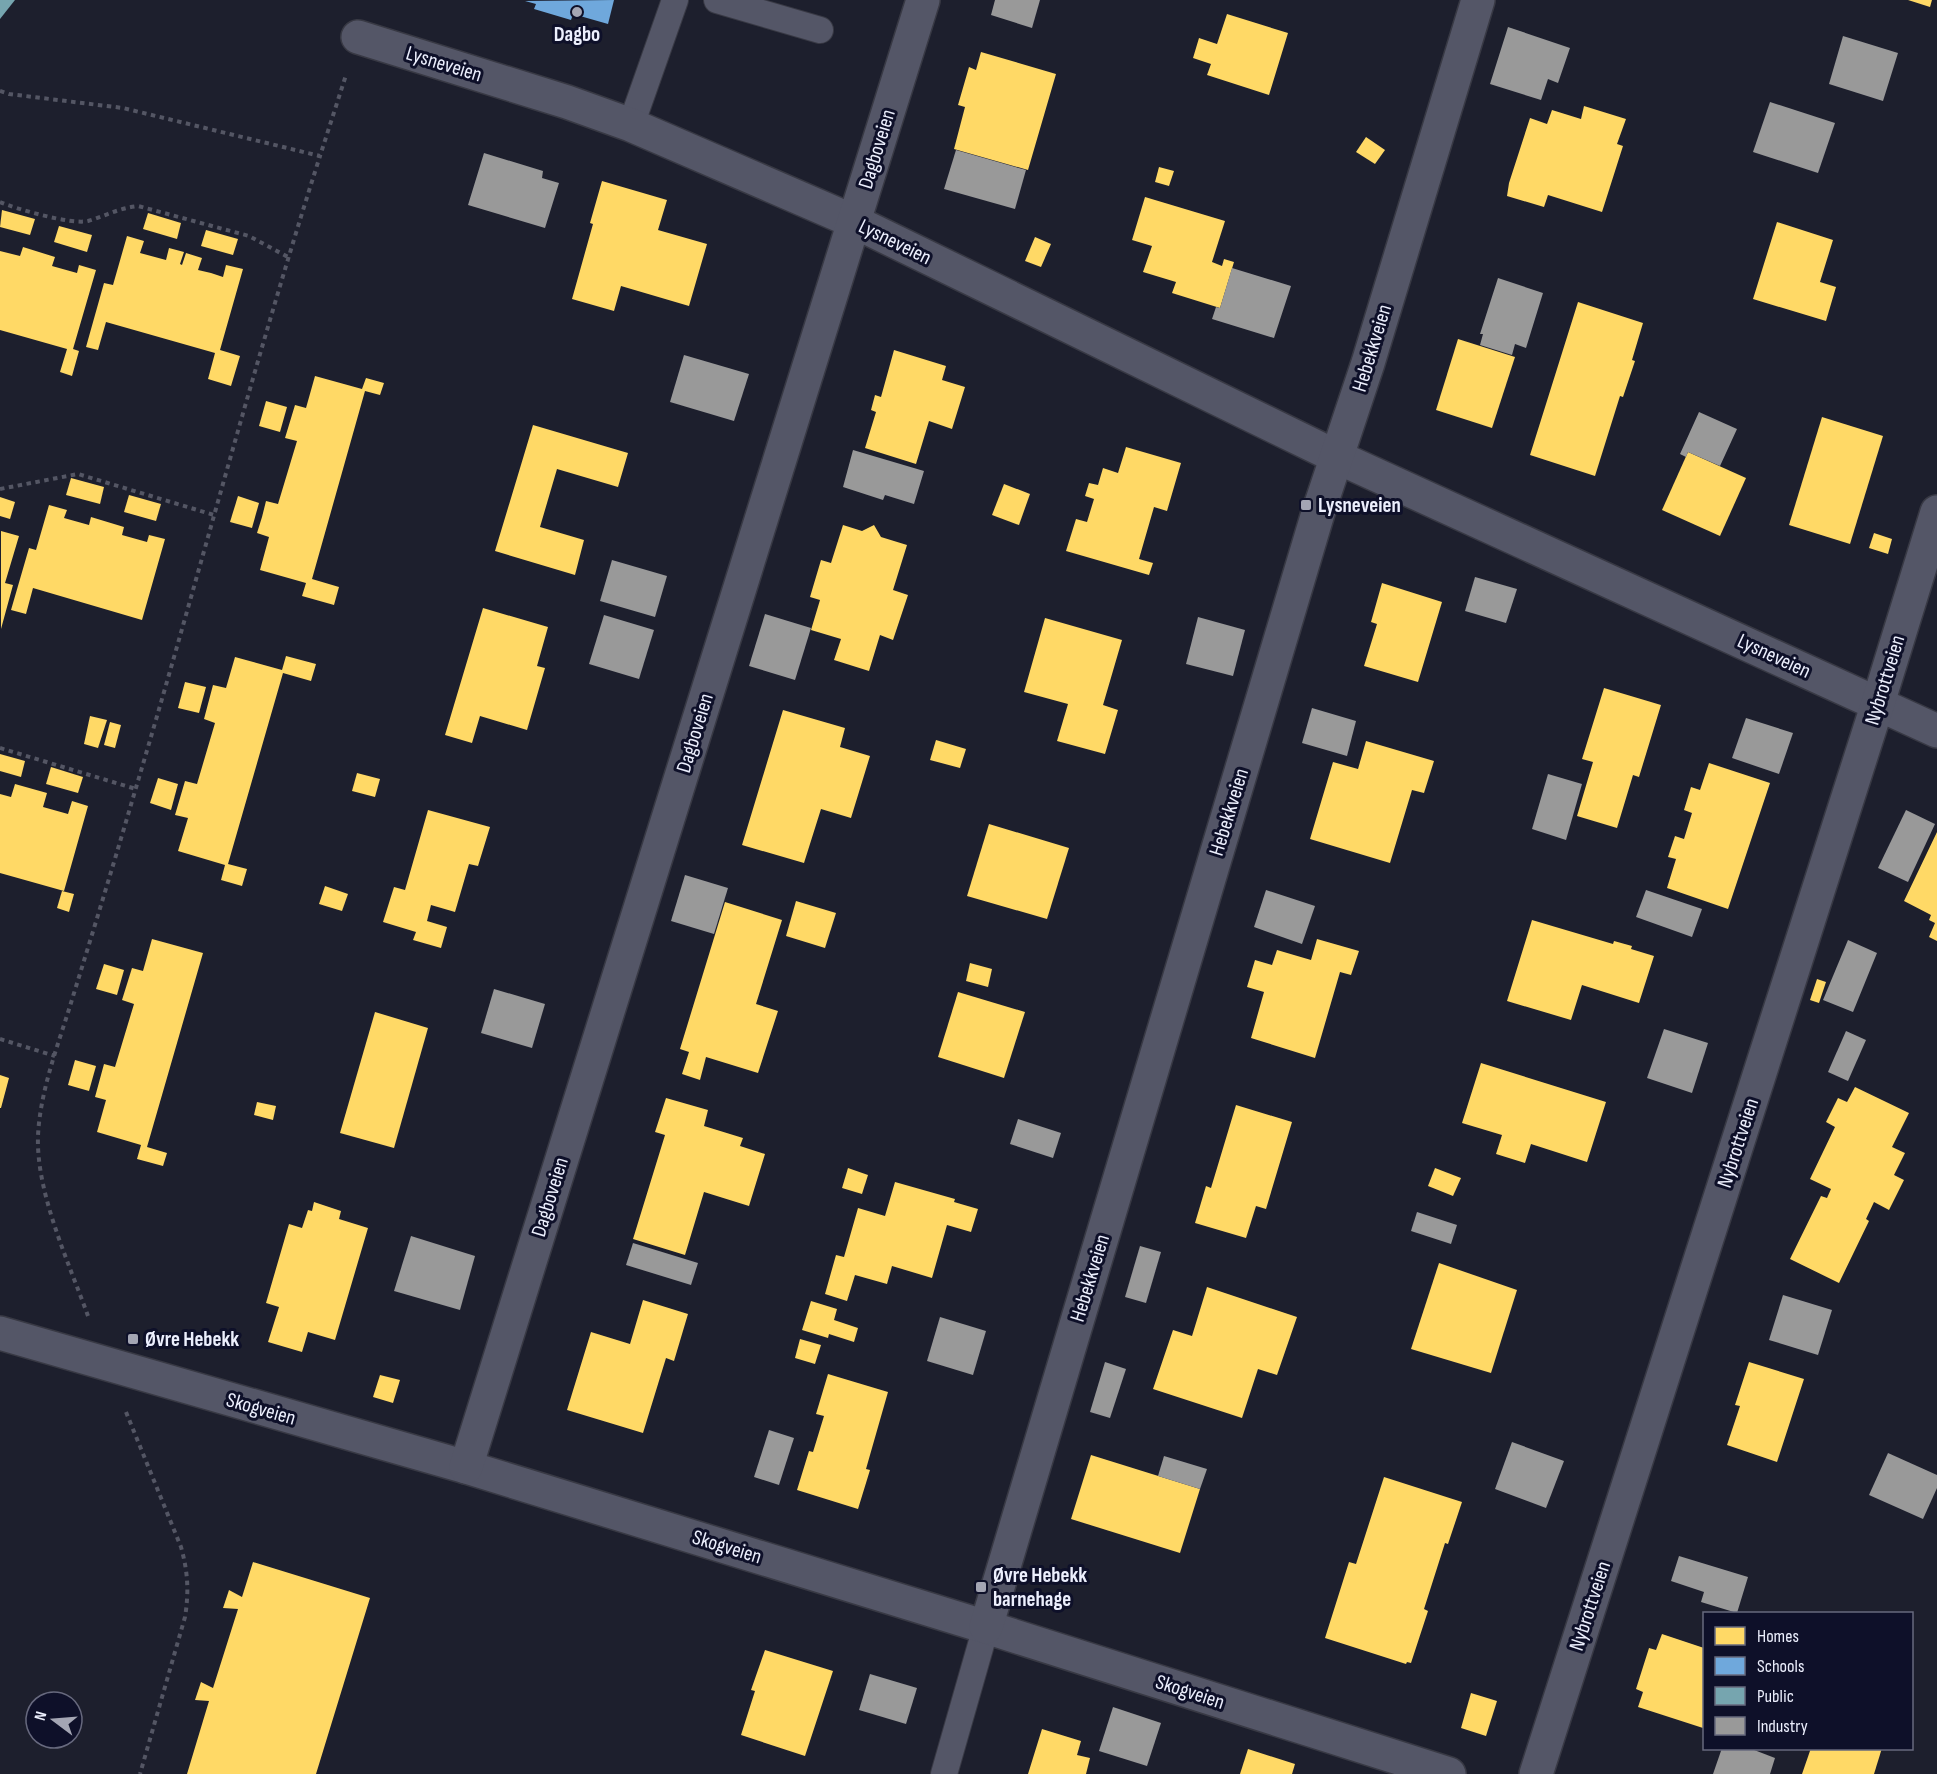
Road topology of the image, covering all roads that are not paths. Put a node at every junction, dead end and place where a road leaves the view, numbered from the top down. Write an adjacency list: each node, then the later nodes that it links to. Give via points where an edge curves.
1 (675, 0): 7 (lane)
2 (717, 0): 5 (lane)
3 (923, 0): 8 (street, Dagboveien)
4 (1478, 0): 9 (street, Hebekkveien)
5 (820, 30)
6 (358, 37): 7 (street, Lysneveien)
7 (631, 125): 8 (street, Lysneveien)
8 (855, 222): 9 (street, Lysneveien); 14 (street, Dagboveien)
9 (1337, 457): 11 (street, Lysneveien); 15 (street, Hebekkveien)
10 (1937, 512): 11 (street, Nybrottveien)
11 (1878, 703): 12 (street, Lysneveien); 18 (street, Nybrottveien)
12 (1937, 731)
13 (0, 1333): 14 (street, Skogveien)
14 (466, 1467): 15 (street, Skogveien)
15 (986, 1627): 16 (lane); 17 (street, Skogveien)
16 (944, 1774)
17 (1449, 1774)
18 (1536, 1774)

